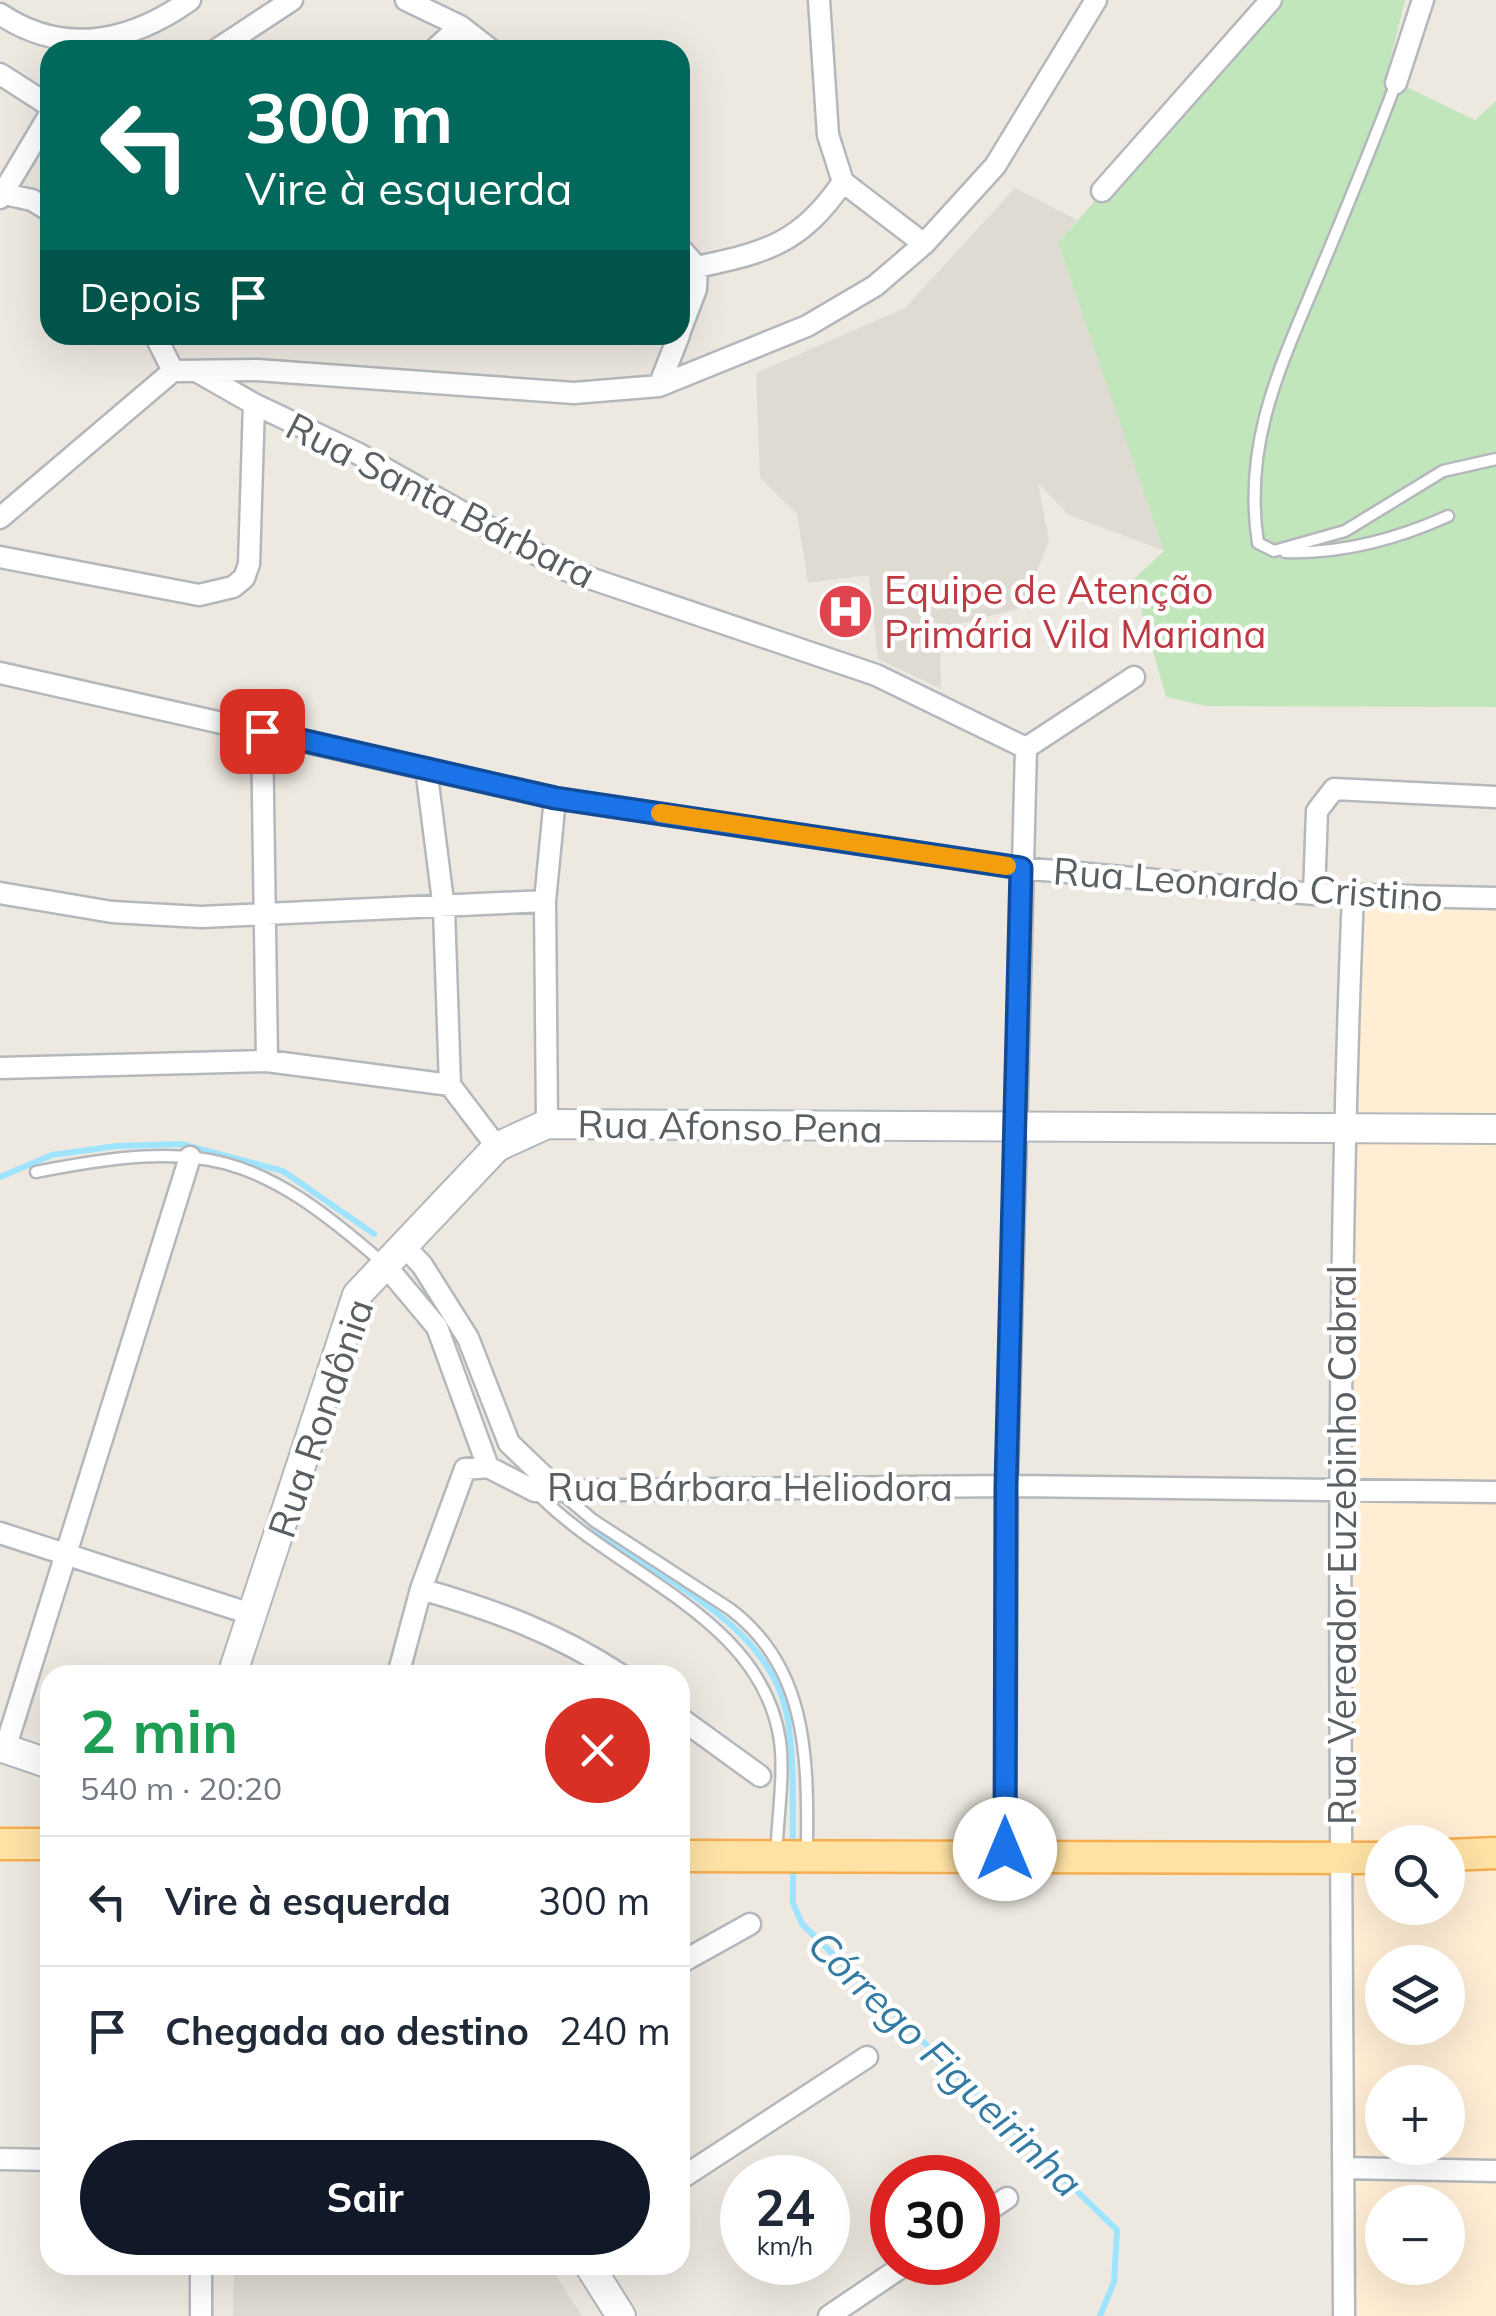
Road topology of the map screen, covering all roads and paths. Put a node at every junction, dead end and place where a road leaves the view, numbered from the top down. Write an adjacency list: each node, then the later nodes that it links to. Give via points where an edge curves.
1 (190, 0): 11 (street, via 136,32)
2 (292, 0): 12 (street)
3 (406, 0): 9 (street)
4 (819, 0): 19 (street, via 828,135)
5 (1096, 0): 23 (street, via 995,166)
6 (1271, 0): 20 (street)
7 (1423, 0): 16 (street)
8 (0, 14): 10 (street, via 42,34)
9 (460, 26): 13 (street); 14 (street)
10 (81, 40)
11 (93, 40)
12 (231, 40)
13 (445, 40)
14 (478, 40)
15 (0, 74): 17 (street)
16 (1396, 83): 36 (lane, via 1260,427 1253,511 1258,543)
17 (40, 100)
18 (40, 131): 21 (street)
19 (843, 182): 23 (street); 25 (street, via 817,218 772,250)
20 (1102, 191)
21 (1, 195): 22 (street)
22 (40, 204)
23 (924, 244): 31 (street, via 874,286 807,326)
24 (690, 260): 25 (street)
25 (696, 267): 26 (street)
26 (690, 305)
27 (159, 345): 30 (street)
28 (674, 345): 31 (street)
29 (195, 370): 30 (street); 31 (street, via 574,393); 32 (street, Rua Santa Bárbara)
30 (172, 371): 35 (street)
31 (659, 386)
32 (254, 404): 37 (street, via 248,564 233,587 199,594); 41 (street, Rua Santa Bárbara, via 357,453 563,570 876,674)
33 (1496, 459): 36 (lane, via 1443,471 1345,532)
34 (1448, 516): 36 (lane, via 1408,535 1317,553)
35 (0, 518)
36 (1274, 551)
37 (0, 558)
38 (0, 673): 40 (street, Rua Leonardo Cristino)
39 (1134, 677): 41 (street)
40 (262, 731): 42 (street, Rua Leonardo Cristino); 52 (street)
41 (1026, 748): 45 (street)
42 (426, 768): 44 (street, Rua Leonardo Cristino); 51 (street)
43 (1496, 797): 47 (street, via 1342,786 1326,794 1318,811)
44 (555, 798): 45 (street, Rua Leonardo Cristino); 50 (street)
45 (1021, 868): 47 (street, Rua Leonardo Cristino); 58 (street)
46 (0, 893): 52 (street, via 128,913)
47 (1314, 894): 48 (street, Rua Leonardo Cristino)
48 (1352, 895): 49 (street, Rua Leonardo Cristino); 57 (street, Rua Vereador Euzebinho Cabral)
49 (1496, 898)
50 (545, 900): 51 (street); 56 (street)
51 (444, 908): 52 (street); 55 (street)
52 (262, 912): 53 (street)
53 (267, 1061): 54 (street); 55 (street)
54 (0, 1068)
55 (450, 1085): 60 (street)
56 (548, 1124): 58 (street, Rua Afonso Pena); 60 (street, Rua Afonso Pena)
57 (1343, 1129): 58 (street, Rua Afonso Pena); 59 (street, Rua Afonso Pena); 66 (street, Rua Vereador Euzebinho Cabral)
58 (1015, 1130): 65 (street)
59 (1496, 1130)
60 (497, 1147): 63 (street, Rua Rondônia)
61 (190, 1157): 62 (lane, via 125,1157); 63 (lane, via 228,1162 275,1181); 71 (street)
62 (36, 1172)
63 (394, 1256): 64 (street, via 436,1326); 67 (street, via 422,1265 468,1338 509,1443); 73 (street, Rua Rondônia, via 352,1308)
64 (488, 1467): 68 (street, Rua Bárbara Heliodora); 72 (street, via 466,1469)
65 (1006, 1486): 66 (street, Rua Bárbara Heliodora); 67 (street, Rua Bárbara Heliodora); 88 (street)
66 (1340, 1488): 69 (street, Rua Bárbara Heliodora); 90 (street, Rua Vereador Euzebinho Cabral)
67 (559, 1490): 68 (street, Rua Bárbara Heliodora); 81 (lane, via 764,1639 791,1684 803,1737)
68 (535, 1491): 84 (lane, via 750,1662 768,1693 780,1738)
69 (1496, 1492)
70 (0, 1533): 71 (street)
71 (68, 1558): 73 (street); 78 (street)
72 (421, 1589): 75 (street); 76 (street, via 527,1622)
73 (251, 1614): 74 (street, Rua Rondônia)
74 (235, 1665)
75 (401, 1665)
76 (606, 1665)
77 (690, 1725): 80 (street)
78 (2, 1748): 79 (street)
79 (40, 1761)
80 (760, 1776)
81 (807, 1842)
82 (0, 1844): 83 (main road)
83 (40, 1844)
84 (771, 1848): 87 (main road); 88 (main road)
85 (1496, 1853): 86 (main road)
86 (1465, 1854)
87 (690, 1855)
88 (1005, 1857): 90 (main road)
89 (1365, 1859): 90 (main road)
90 (1342, 1860): 96 (street, Rua Vereador Euzebinho Cabral)
91 (750, 1924): 92 (street)
92 (690, 1957)
93 (866, 2057): 98 (street)
94 (0, 2159): 95 (street)
95 (40, 2160)
96 (1343, 2168): 97 (street); 107 (street, Rua Vereador Euzebinho Cabral)
97 (1496, 2171)
98 (690, 2172)
99 (1007, 2198): 100 (street)
100 (1000, 2203)
101 (201, 2275): 104 (street)
102 (595, 2275): 105 (street)
103 (875, 2285): 106 (street)
104 (201, 2316)
105 (621, 2316)
106 (828, 2316)
107 (1344, 2316)

